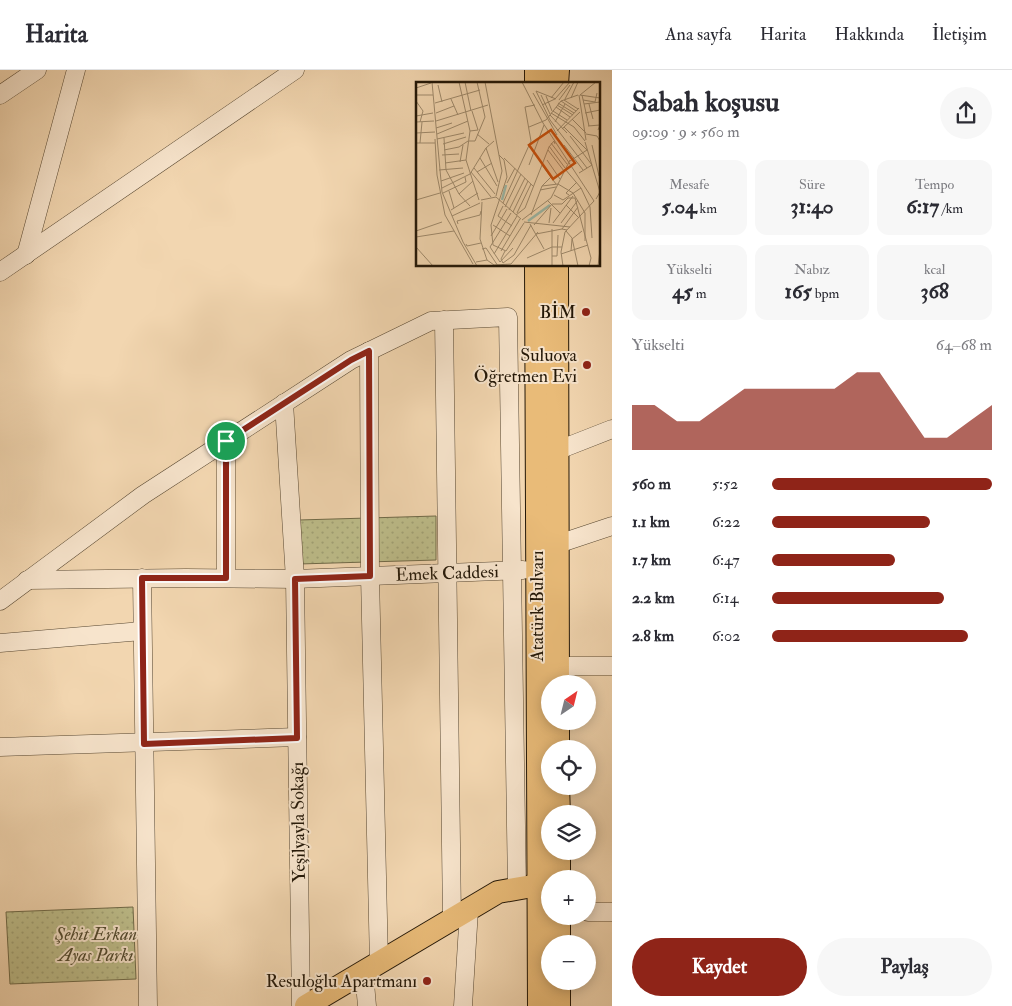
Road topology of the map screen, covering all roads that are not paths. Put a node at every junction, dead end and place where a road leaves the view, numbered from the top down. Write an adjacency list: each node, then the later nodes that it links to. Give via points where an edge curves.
1 (37, 70): 4 (street)
2 (76, 70): 5 (street)
3 (295, 70): 5 (street)
4 (0, 96)
5 (26, 255): 8 (street)
6 (536, 266): 17 (main road, Atatürk Bulvarı)
7 (557, 266): 14 (main road, Atatürk Bulvarı)
8 (0, 272)
9 (444, 320): 10 (street, via 432,321); 18 (street, via 508,316); 19 (street)
10 (369, 351): 11 (street); 20 (street)
11 (284, 403): 13 (street); 23 (street, Yeşilyayla Sokağı)
12 (612, 429): 14 (street)
13 (226, 441): 22 (street); 24 (street, via 143,495)
14 (556, 450): 16 (main road, Atatürk Bulvarı)
15 (612, 526): 16 (street)
16 (558, 544): 29 (main road, Atatürk Bulvarı)
17 (537, 570): 18 (street, Emek Caddesi); 33 (main road, Atatürk Bulvarı)
18 (513, 571): 19 (street, Emek Caddesi); 33 (street)
19 (447, 573): 20 (street, Emek Caddesi); 36 (street)
20 (370, 576): 23 (street, Emek Caddesi); 37 (street)
21 (142, 578): 22 (street, Emek Caddesi); 24 (street, Emek Caddesi); 26 (street)
22 (226, 578): 23 (street, Emek Caddesi)
23 (295, 579): 30 (street, Yeşilyayla Sokağı)
24 (27, 580): 25 (street)
25 (0, 601)
26 (142, 632): 27 (street); 31 (street)
27 (0, 643)
28 (612, 666): 29 (street)
29 (558, 675)
30 (297, 738): 31 (street); 40 (street, Yeşilyayla Sokağı)
31 (144, 744): 32 (street); 39 (street)
32 (0, 747)
33 (541, 885): 36 (main road, via 498,892); 44 (main road, Atatürk Bulvarı)
34 (596, 912): 35 (street)
35 (612, 912)
36 (460, 915): 37 (main road); 43 (street)
37 (371, 967): 41 (main road); 42 (street)
38 (559, 990): 45 (main road)
39 (148, 1006)
40 (301, 1006)
41 (306, 1006)
42 (367, 1006)
43 (463, 1006)
44 (539, 1006)
45 (559, 1006)

